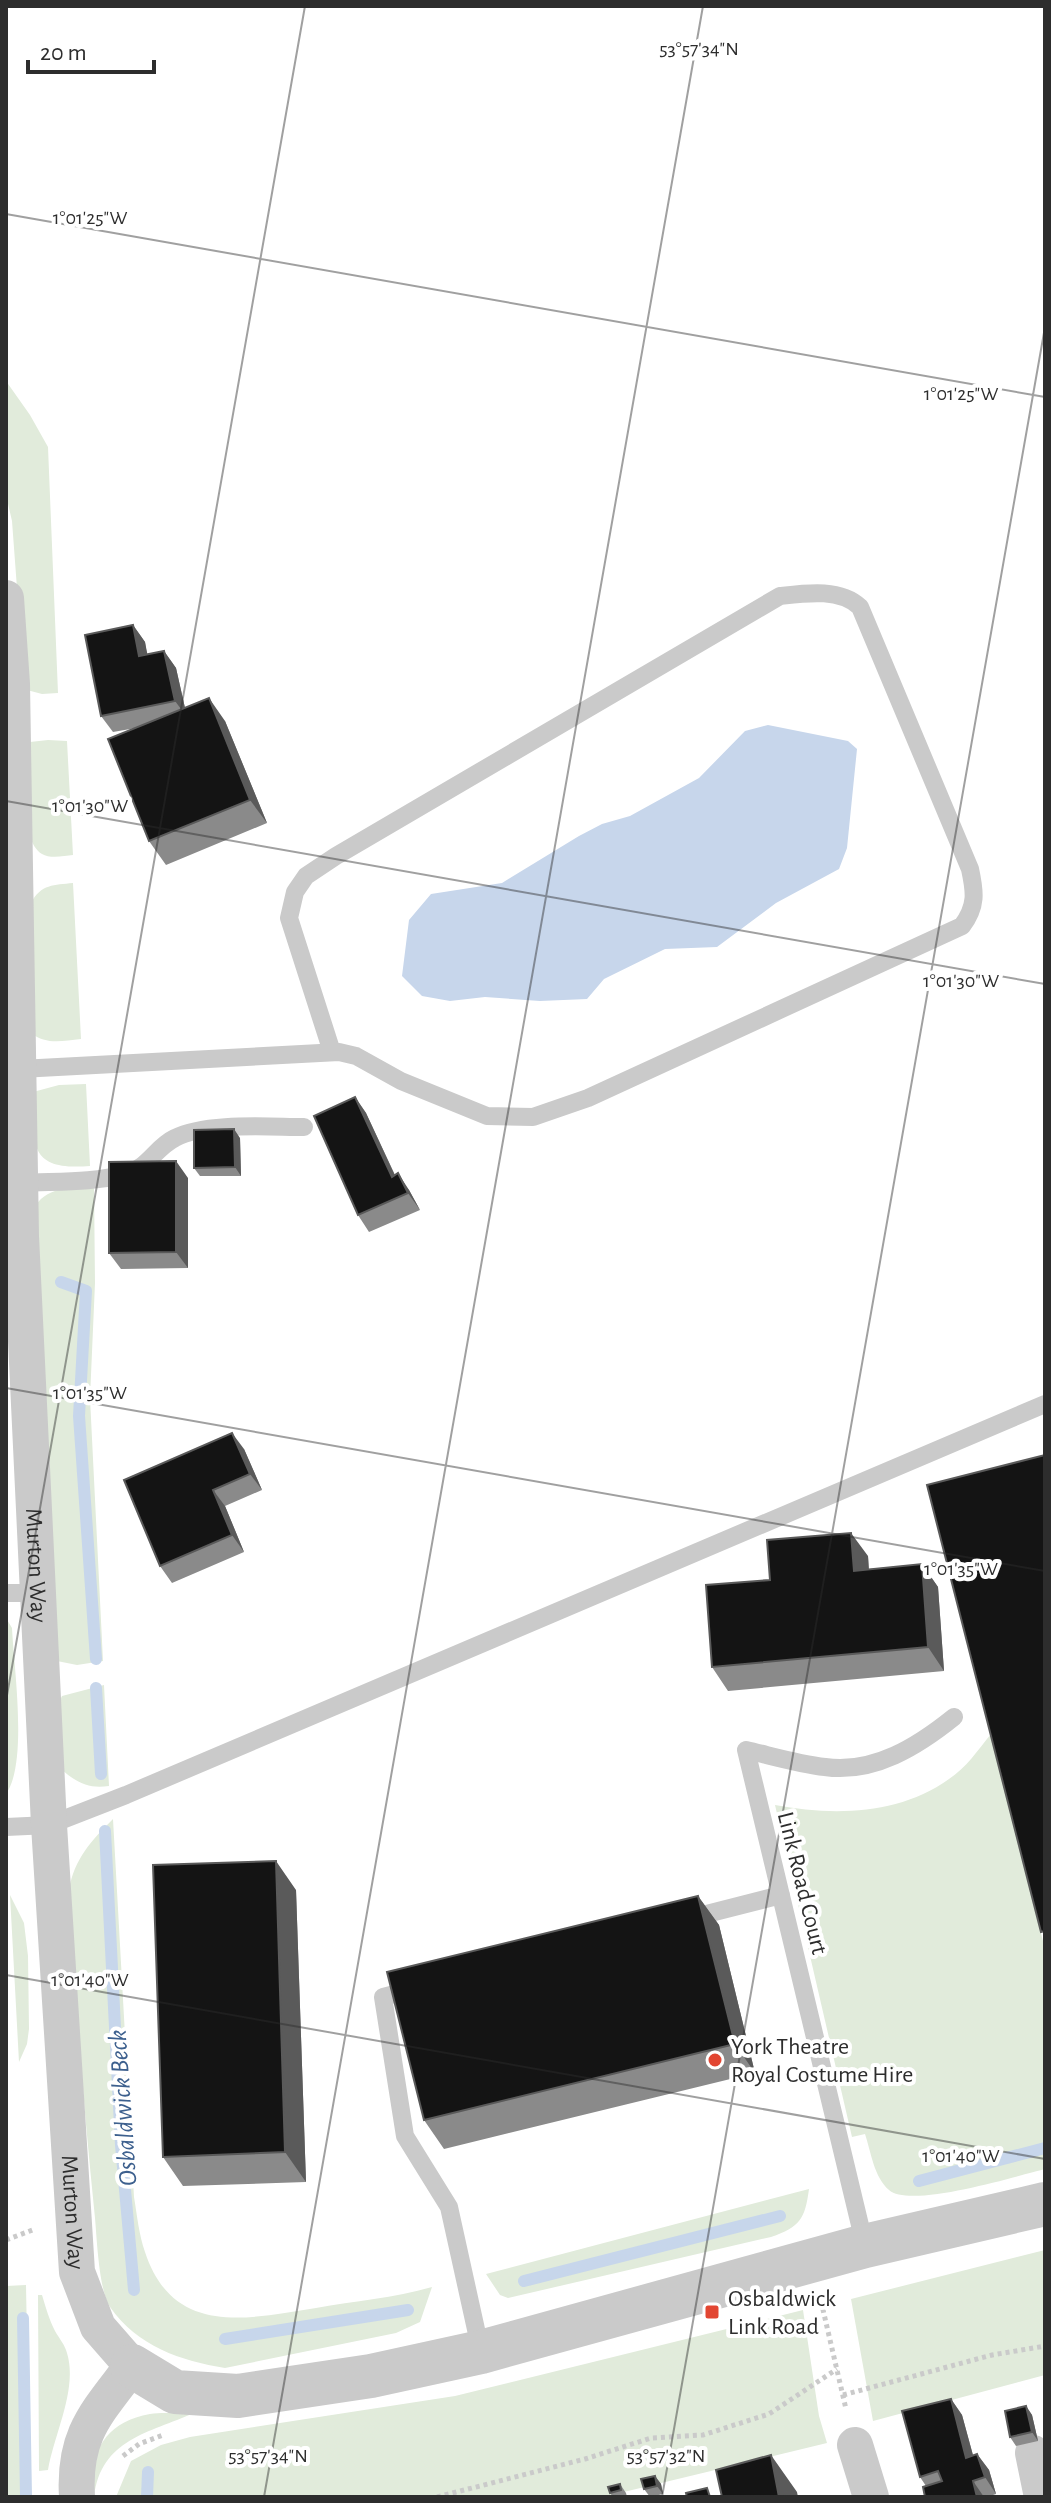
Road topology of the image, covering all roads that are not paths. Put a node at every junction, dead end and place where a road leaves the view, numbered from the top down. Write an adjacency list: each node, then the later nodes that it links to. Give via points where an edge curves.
1 (6, 598): 3 (street, Murton Way)
2 (332, 1052): 2 (lane, via 356,1056 487,1116 533,1117 588,1098 962,926 973,912 976,894 970,869 860,607 850,597 780,596 306,876 295,892 289,918); 3 (lane)
3 (20, 1069): 5 (street, Murton Way)
4 (304, 1127): 5 (lane, via 190,1133 174,1138 128,1173)
5 (21, 1183): 7 (street, Murton Way)
6 (1045, 1404): 9 (lane)
7 (22, 1593): 9 (street, Murton Way)
8 (954, 1717): 11 (lane, Link Road Court, via 925,1740 859,1766 827,1768 746,1750)
9 (49, 1825): 10 (lane); 17 (street, Murton Way, via 77,2272 98,2327)
10 (6, 1827)
11 (781, 1895): 12 (lane); 15 (lane, Link Road Court)
12 (667, 1924)
13 (427, 1986): 16 (lane, via 383,1997 405,2136 449,2207)
14 (1045, 2204): 15 (street)
15 (865, 2246): 16 (street)
16 (481, 2352): 17 (street, via 371,2376 238,2396 175,2392)
17 (132, 2366): 20 (street, via 83,2436)
18 (855, 2445): 21 (street)
19 (1033, 2453): 22 (street)
20 (77, 2497)
21 (871, 2497)
22 (1042, 2497)

